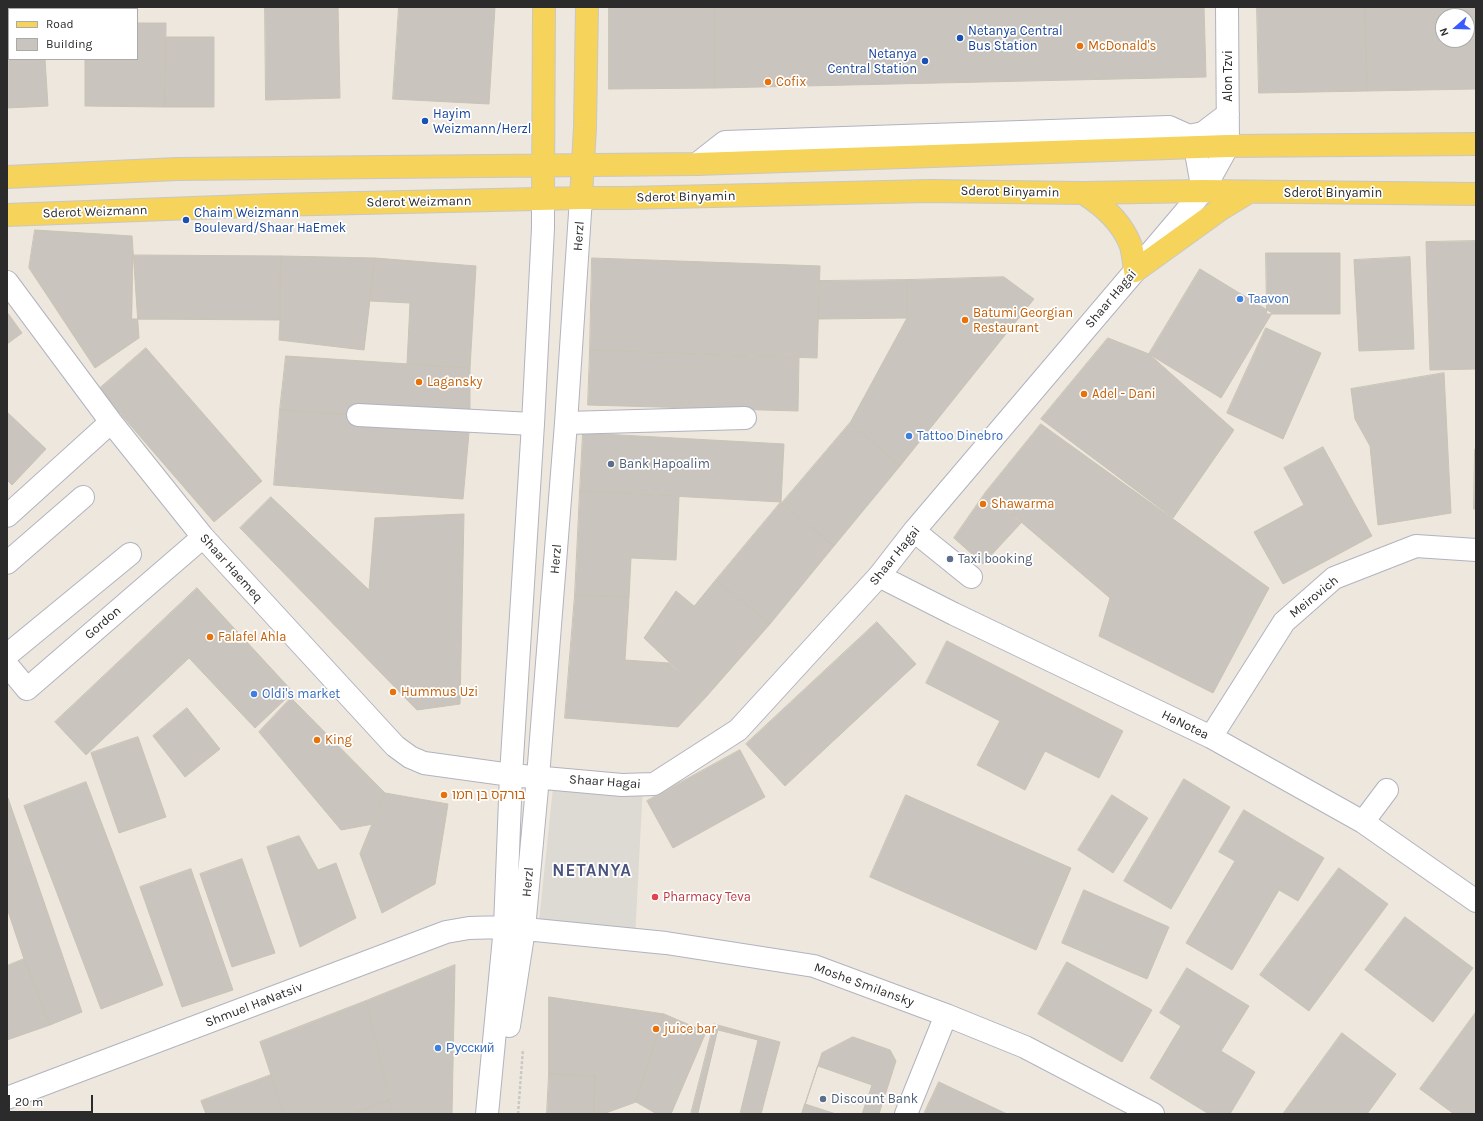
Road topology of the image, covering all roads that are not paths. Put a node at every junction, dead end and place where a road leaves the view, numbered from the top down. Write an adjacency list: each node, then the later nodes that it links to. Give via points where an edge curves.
1 (544, 7): 8 (main road, Herzl)
2 (587, 7): 9 (main road, Herzl)
3 (1227, 7): 4 (street, Alon Tzvi)
4 (1228, 114): 5 (street); 7 (street, Alon Tzvi)
5 (1192, 142): 7 (main road); 9 (main road, via 697,164); 11 (street)
6 (1476, 144): 7 (main road)
7 (1228, 146): 11 (street, Shaar Hagai)
8 (543, 164): 9 (main road); 10 (main road, via 177,169); 16 (main road, Herzl)
9 (584, 164): 15 (main road, Herzl)
10 (7, 178)
11 (1203, 191): 12 (main road, Sderot Binyamin); 13 (main road, Sderot Binyamin); 18 (street, Shaar Hagai)
12 (1249, 192): 14 (main road, Sderot Binyamin); 18 (main road, via 1203,221)
13 (1083, 193): 15 (main road, Sderot Binyamin, via 929,191); 18 (main road, via 1113,216 1124,231 1131,247)
14 (1476, 194)
15 (581, 198): 16 (main road, Sderot Binyamin); 23 (street, Herzl)
16 (543, 199): 17 (main road, Sderot Weizmann, via 273,205); 24 (street, Herzl)
17 (7, 215)
18 (1135, 271): 27 (street, Shaar Hagai)
19 (7, 282): 22 (street, Shaar Haemeq)
20 (358, 415): 24 (street)
21 (745, 418): 23 (street)
22 (111, 422): 26 (street); 28 (street, Shaar Haemeq)
23 (566, 423): 38 (street, Herzl)
24 (533, 424): 37 (street, Herzl)
25 (83, 497): 31 (street)
26 (7, 516)
27 (914, 531): 32 (street, Shaar Hagai); 33 (street)
28 (203, 537): 35 (street, Gordon, via 27,688); 37 (street, Shaar Haemeq, via 395,746 424,763)
29 (1476, 550): 36 (street, Meirovich, via 1416,546 1334,578 1284,622)
30 (130, 554): 34 (street)
31 (7, 563)
32 (879, 576): 36 (street, HaNotea); 38 (street, Shaar Hagai, via 738,730 654,784 622,785)
33 (971, 576)
34 (7, 656)
35 (7, 665)
36 (1211, 737): 40 (street, HaNotea)
37 (512, 775): 38 (street, Shaar Hagai); 42 (street, Herzl)
38 (538, 777): 42 (street, Herzl)
39 (1387, 790): 40 (street)
40 (1363, 822): 41 (street, HaNotea)
41 (1476, 901)
42 (514, 928): 43 (street, Moshe Smilansky, via 666,943 814,966); 44 (street, Shmuel HaNatsiv, via 469,928 446,932); 45 (street, Herzl, via 508,1031)
43 (946, 1015): 46 (street); 47 (street, Moshe Smilansky, via 1025,1047)
44 (7, 1098)
45 (487, 1110)
46 (906, 1114)
47 (1154, 1114)

